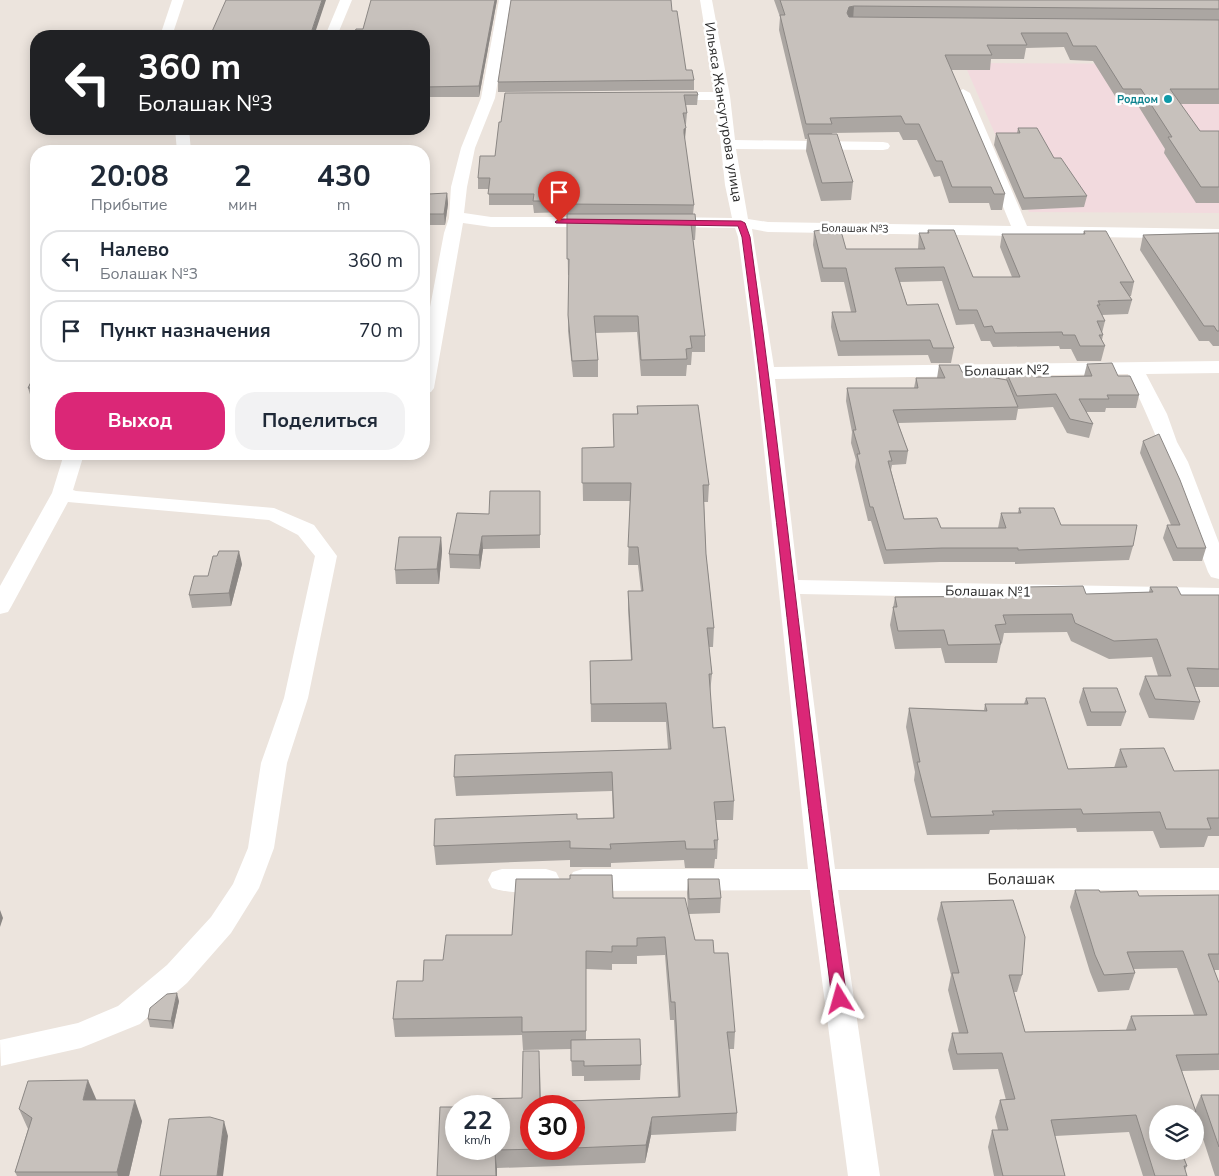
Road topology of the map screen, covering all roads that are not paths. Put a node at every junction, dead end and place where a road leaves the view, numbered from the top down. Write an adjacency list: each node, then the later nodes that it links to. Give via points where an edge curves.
1 (178, 0): 5 (street)
2 (346, 0): 6 (street)
3 (505, 0): 10 (street)
4 (706, 0): 9 (street, Ильяса Жансугурова улица)
5 (168, 30)
6 (334, 30)
7 (963, 93): 18 (street)
8 (658, 96): 9 (street)
9 (723, 96): 12 (street, Ильяса Жансугурова улица)
10 (488, 98): 11 (street); 14 (street, via 468,148 459,187)
11 (504, 98)
12 (728, 144): 13 (street); 17 (street, Ильяса Жансугурова улица)
13 (883, 146)
14 (457, 217): 15 (street, via 491,222); 20 (street)
15 (611, 222)
16 (648, 222): 17 (street, Болашак №3)
17 (741, 223): 18 (street, Болашак №3, via 768,227); 23 (street, Ильяса Жансугурова улица, via 746,237)
18 (1022, 231): 19 (street, Болашак №3)
19 (1219, 234)
20 (430, 355)
21 (1219, 367): 22 (street, Болашак №2)
22 (1134, 368): 23 (street, Болашак №2); 26 (street, via 1178,462)
23 (765, 374): 27 (street, Ильяса Жансугурова улица)
24 (72, 460): 25 (street)
25 (62, 493): 29 (street); 33 (street, via 72,497 274,514 306,530 326,556 296,698 274,763 261,848 245,888 221,925 177,974 128,1015 81,1035)
26 (1219, 572)
27 (788, 588): 28 (street, Болашак №1); 32 (street, Ильяса Жансугурова улица)
28 (1219, 595)
29 (0, 607)
30 (1219, 879): 32 (street, Болашак)
31 (502, 880): 32 (street, Болашак)
32 (823, 881): 34 (street, Ильяса Жансугурова улица)
33 (1, 1053)
34 (864, 1176)

